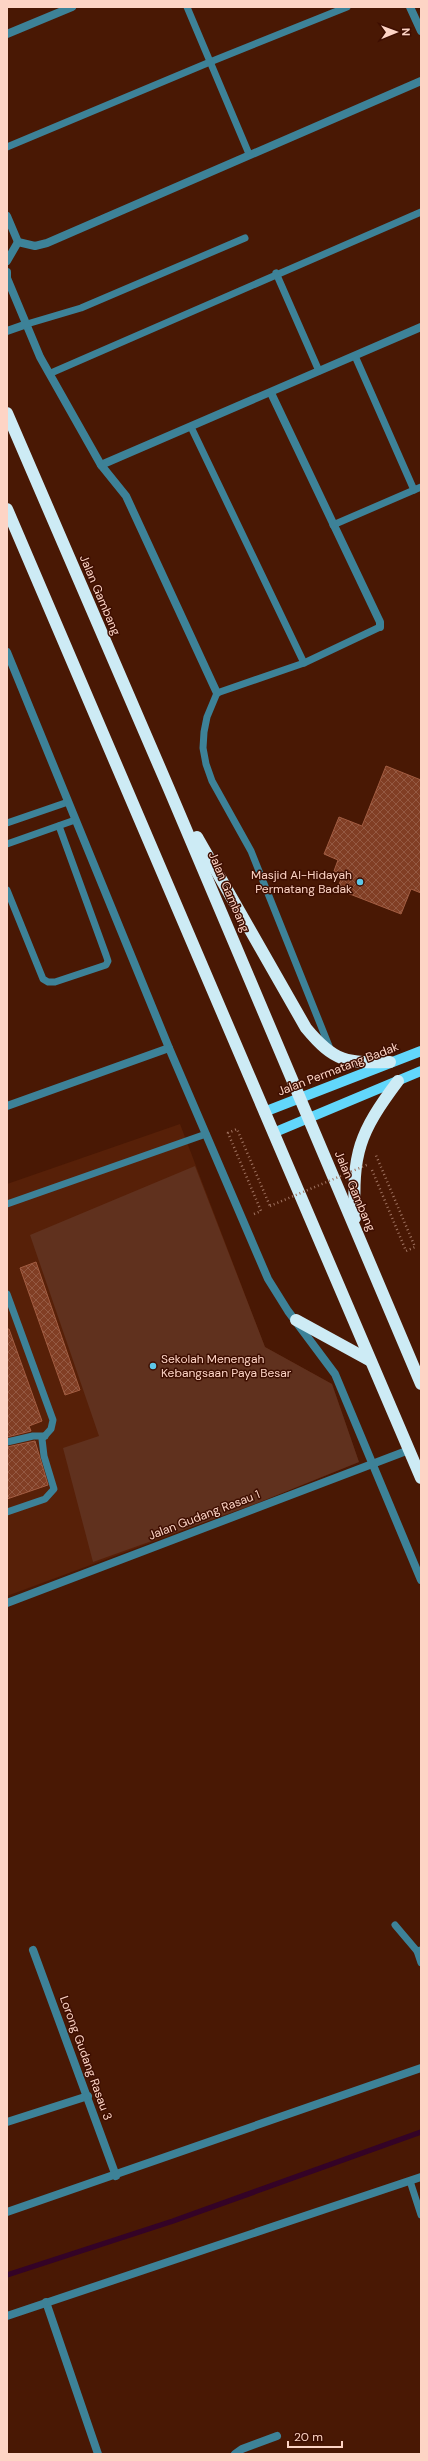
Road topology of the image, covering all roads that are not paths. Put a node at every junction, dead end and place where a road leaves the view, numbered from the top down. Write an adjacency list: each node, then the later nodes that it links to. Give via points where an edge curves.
1 (72, 7): 6 (street)
2 (187, 7): 7 (lane)
3 (347, 7): 7 (lane)
4 (410, 7): 5 (street)
5 (421, 31)
6 (7, 34)
7 (210, 62): 9 (lane); 10 (lane)
8 (421, 81): 10 (street)
9 (7, 147)
10 (249, 154): 14 (street, via 47,243 35,246)
11 (421, 212): 17 (lane)
12 (7, 216): 14 (street)
13 (246, 238): 18 (lane, via 81,308)
14 (18, 242): 15 (street)
15 (7, 261)
16 (7, 272): 18 (street)
17 (276, 273): 22 (lane); 23 (lane)
18 (27, 324): 20 (street); 23 (street, via 40,357)
19 (421, 327): 21 (street)
20 (7, 331)
21 (355, 356): 22 (street); 29 (lane)
22 (319, 371): 24 (street)
23 (51, 373): 27 (street)
24 (271, 393): 26 (street); 31 (street)
25 (7, 413): 36 (highway, Jalan Gambang)
26 (191, 427): 27 (street); 34 (lane)
27 (101, 466): 35 (street, via 126,496)
28 (421, 487): 29 (lane)
29 (414, 490): 31 (lane)
30 (7, 509): 51 (highway)
31 (333, 525): 32 (street, via 380,622)
32 (380, 627): 34 (lane)
33 (7, 652): 37 (street)
34 (304, 663): 35 (lane)
35 (217, 693): 45 (lane, via 204,732 206,764 212,781 254,858)
36 (170, 789): 45 (highway, via 306,1028); 49 (highway, Jalan Gambang)
37 (68, 802): 38 (street); 39 (lane)
38 (76, 820): 40 (lane); 43 (street)
39 (7, 822)
40 (59, 826): 41 (lane); 42 (lane, via 106,955 106,965 55,982 43,979)
41 (7, 844)
42 (7, 890)
43 (169, 1048): 50 (street); 54 (street)
44 (421, 1051): 46 (main road, Jalan Permatang Badak)
45 (334, 1056): 46 (highway, via 361,1063)
46 (390, 1062): 49 (main road, Jalan Permatang Badak)
47 (421, 1071): 48 (main road)
48 (398, 1081): 52 (main road); 56 (highway, via 371,1119 359,1147 354,1193)
49 (301, 1098): 51 (main road, Jalan Permatang Badak); 52 (highway, Jalan Gambang)
50 (7, 1106)
51 (264, 1112): 53 (highway)
52 (309, 1118): 53 (main road); 56 (highway, Jalan Gambang)
53 (273, 1133): 59 (highway)
54 (206, 1134): 55 (lane); 58 (street, via 268,1279)
55 (7, 1204)
56 (355, 1227): 60 (highway, Jalan Gambang)
57 (7, 1294): 61 (lane, via 53,1420 51,1429)
58 (296, 1320): 59 (highway); 64 (street, via 335,1374)
59 (369, 1360): 63 (highway)
60 (421, 1384)
61 (45, 1436): 62 (lane); 66 (lane, via 42,1444 54,1483 51,1494)
62 (7, 1442)
63 (409, 1450): 64 (street, Jalan Gudang Rasau 1); 65 (highway)
64 (372, 1464): 67 (street); 68 (street, Jalan Gudang Rasau 1)
65 (421, 1478)
66 (7, 1512)
67 (421, 1580)
68 (7, 1603)
69 (395, 1925): 71 (lane)
70 (33, 1950): 74 (street, Lorong Gudang Rasau 3)
71 (419, 1950): 72 (lane)
72 (421, 1962)
73 (421, 2068): 76 (street)
74 (88, 2096): 75 (street); 76 (street, Lorong Gudang Rasau 3)
75 (7, 2122)
76 (116, 2176): 79 (street)
77 (421, 2177): 78 (street)
78 (410, 2181): 80 (lane); 81 (street)
79 (7, 2212)
80 (421, 2215)
81 (46, 2302): 82 (street); 84 (street)
82 (7, 2316)
83 (277, 2436): 85 (street, via 242,2449)
84 (98, 2454)
85 (236, 2454)

